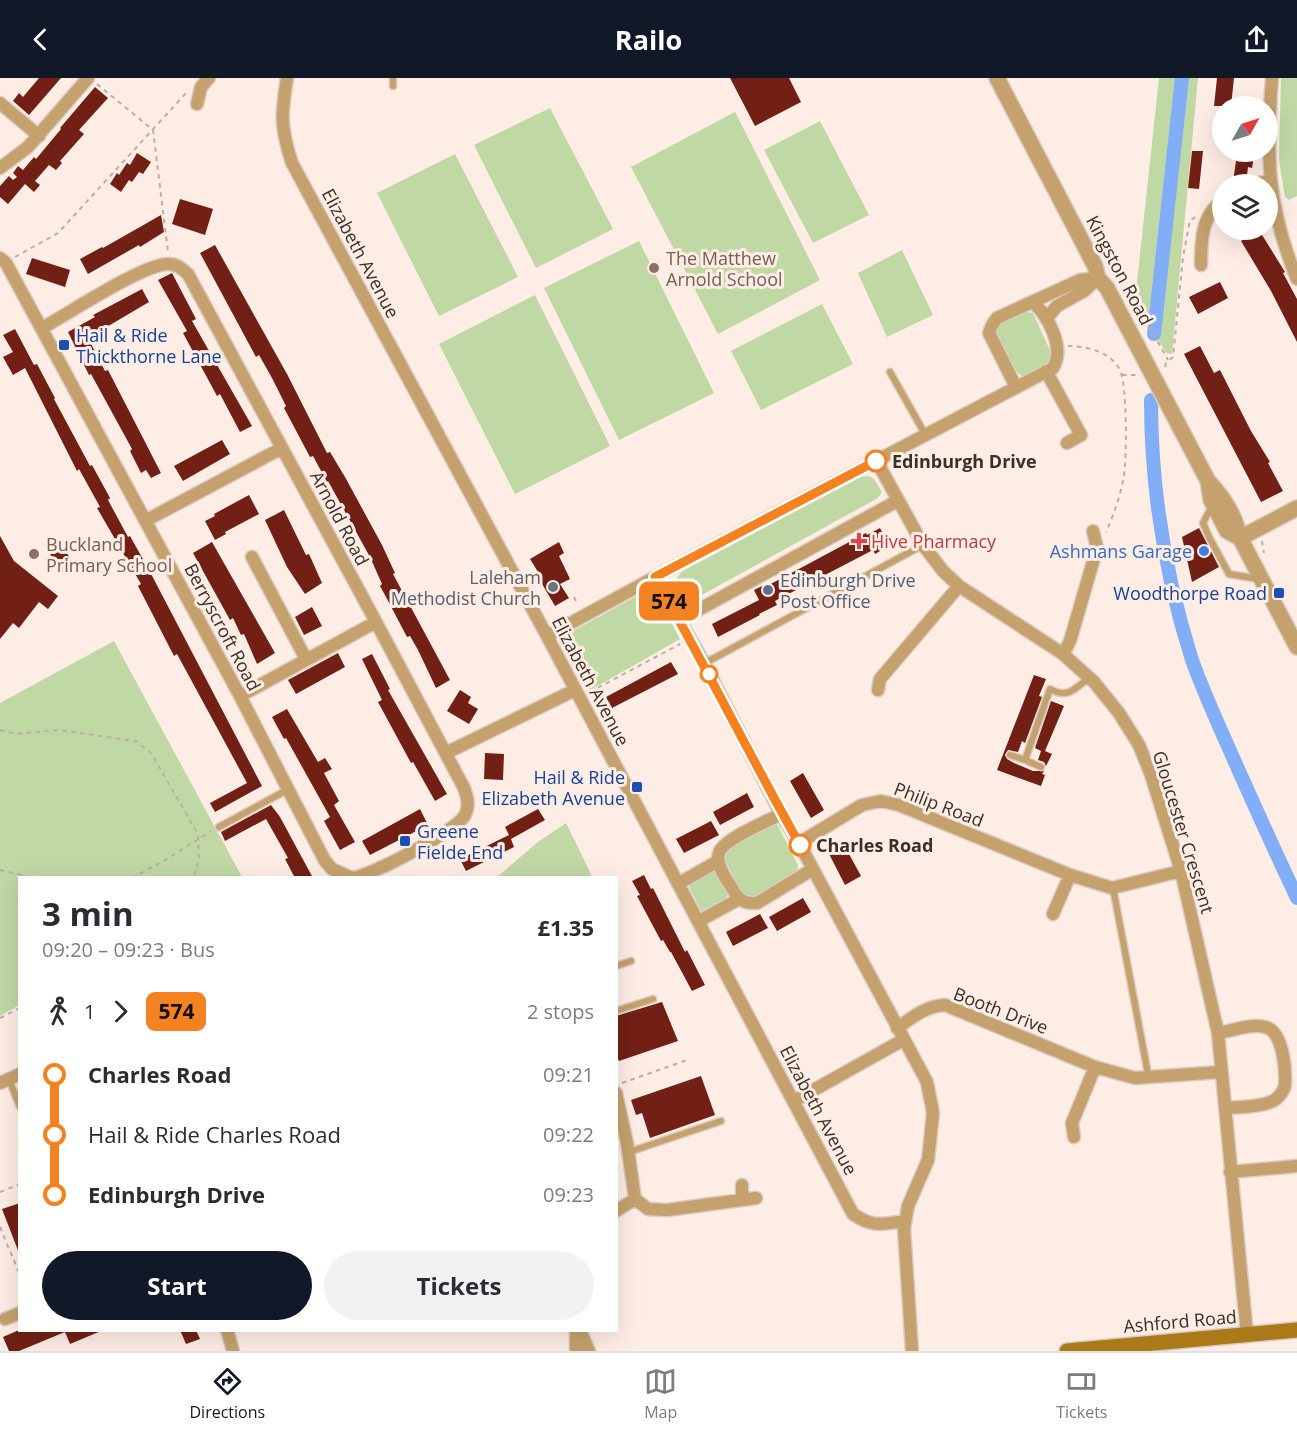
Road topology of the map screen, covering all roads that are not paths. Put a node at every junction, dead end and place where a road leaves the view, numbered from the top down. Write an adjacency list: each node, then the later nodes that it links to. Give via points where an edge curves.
1 (89, 78): 10 (street)
2 (287, 78): 42 (street, Elizabeth Avenue, via 281,116 292,163)
3 (393, 78): 7 (lane)
4 (997, 78): 17 (street, Kingston Road)
5 (1272, 78): 12 (street)
6 (205, 83): 9 (street)
7 (393, 86)
8 (0, 103): 10 (street)
9 (197, 104)
10 (39, 136): 11 (street)
11 (0, 168)
12 (1270, 174)
13 (1212, 216): 16 (street, via 1202,234)
14 (1278, 225): 18 (street)
15 (3, 261): 21 (street, Berryscroft Road)
16 (1201, 265)
17 (1098, 278): 19 (street, via 1080,280); 20 (street, via 1057,306); 30 (street, Kingston Road, via 1107,288 1208,481 1219,492)
18 (1297, 279)
19 (1034, 302): 20 (street); 24 (street, via 997,318 989,333)
20 (1046, 319): 22 (street, via 1058,360)
21 (42, 328): 27 (street, Arnold Road, via 132,277 159,265 179,266 188,274); 32 (street, Berryscroft Road)
22 (1046, 371): 24 (street); 26 (street, via 1081,435)
23 (890, 372): 25 (lane)
24 (1016, 387): 25 (street)
25 (925, 434): 28 (street)
26 (1066, 443)
27 (282, 448): 32 (street); 41 (street, Arnold Road)
28 (876, 460): 29 (street, Gloucester Crescent); 37 (street)
29 (897, 501): 35 (street, Gloucester Crescent); 40 (street)
30 (1218, 502): 34 (street, Kingston Road, via 1237,525); 38 (lane, via 1203,523 1223,565 1229,574)
31 (1297, 508): 34 (street)
32 (145, 521): 50 (street, Berryscroft Road)
33 (1095, 536): 44 (street, via 1097,548)
34 (1240, 538): 38 (street, Kingston Road)
35 (923, 545): 39 (street, Gloucester Crescent); 46 (lane)
36 (252, 556): 45 (street)
37 (655, 577): 40 (street); 42 (street)
38 (1262, 580): 43 (street, Kingston Road)
39 (959, 586): 44 (street, Gloucester Crescent); 48 (street, via 880,678)
40 (680, 620): 46 (street)
41 (376, 622): 45 (street); 51 (street, Arnold Road)
42 (547, 636): 49 (street, Elizabeth Avenue)
43 (1297, 647)
44 (1063, 654): 47 (street, Gloucester Crescent)
45 (306, 659): 50 (street)
46 (704, 663): 56 (street)
47 (1089, 678): 53 (lane, via 1066,694 1050,689); 61 (street, Gloucester Crescent, via 1119,713 1139,745)
48 (878, 690)
49 (577, 694): 51 (street); 65 (street, Elizabeth Avenue)
50 (240, 696): 55 (street, Berryscroft Road)
51 (446, 753): 64 (street, Arnold Road, via 468,801 465,816 447,831)
52 (1010, 754): 53 (lane)
53 (1025, 760): 54 (lane)
54 (1041, 767)
55 (287, 790): 57 (lane); 63 (street, Berryscroft Road, via 325,861)
56 (781, 814): 58 (street); 59 (street, via 729,842 719,853)
57 (219, 827)
58 (799, 843): 60 (street); 62 (street, Philip Road, via 862,805 881,801)
59 (718, 861): 65 (street); 67 (street)
60 (813, 869): 67 (street, via 757,903 747,904); 74 (street)
61 (1181, 871): 66 (street); 75 (street, Gloucester Crescent)
62 (1070, 875): 66 (street, Philip Road); 68 (street)
63 (348, 876)
64 (364, 876)
65 (678, 884): 69 (street, Elizabeth Avenue)
66 (1112, 888): 80 (lane)
67 (739, 899): 69 (street)
68 (1053, 914)
69 (699, 921): 82 (street, Elizabeth Avenue)
70 (631, 961): 71 (lane)
71 (618, 965)
72 (653, 999): 73 (lane)
73 (618, 1010)
74 (897, 1028): 76 (street); 77 (street, Booth Drive, via 927,1009 945,1005)
75 (1218, 1033): 78 (street, Gloucester Crescent); 84 (street, via 1267,1027 1275,1032 1282,1053 1285,1085 1275,1100)
76 (903, 1040): 82 (street); 95 (street, via 927,1082 933,1113 928,1160)
77 (1095, 1067): 80 (street, Booth Drive); 86 (street, via 1072,1123)
78 (1221, 1072): 80 (street, Booth Drive); 84 (street, Gloucester Crescent)
79 (10, 1079): 81 (lane)
80 (1149, 1079)
81 (18, 1101)
82 (794, 1101): 95 (street, Elizabeth Avenue, via 853,1214 865,1222)
83 (618, 1102): 87 (street)
84 (1226, 1108): 89 (street, Gloucester Crescent)
85 (721, 1120): 87 (lane)
86 (1074, 1137)
87 (629, 1152): 92 (street)
88 (1297, 1166): 89 (street)
89 (1230, 1172): 102 (street, Gloucester Crescent)
90 (742, 1185): 93 (street)
91 (756, 1198): 93 (street)
92 (635, 1199): 93 (street, via 648,1209 667,1210); 94 (street)
93 (742, 1200)
94 (618, 1210)
95 (905, 1221): 106 (street)
96 (18, 1315): 97 (street)
97 (5, 1319)
98 (1297, 1330): 102 (main road, Ashford Road)
99 (228, 1332): 103 (street)
100 (578, 1332): 104 (street)
101 (579, 1332): 105 (street)
102 (1247, 1335): 107 (main road, Ashford Road)
103 (233, 1351)
104 (576, 1351)
105 (589, 1351)
106 (912, 1351)
107 (1067, 1351)

